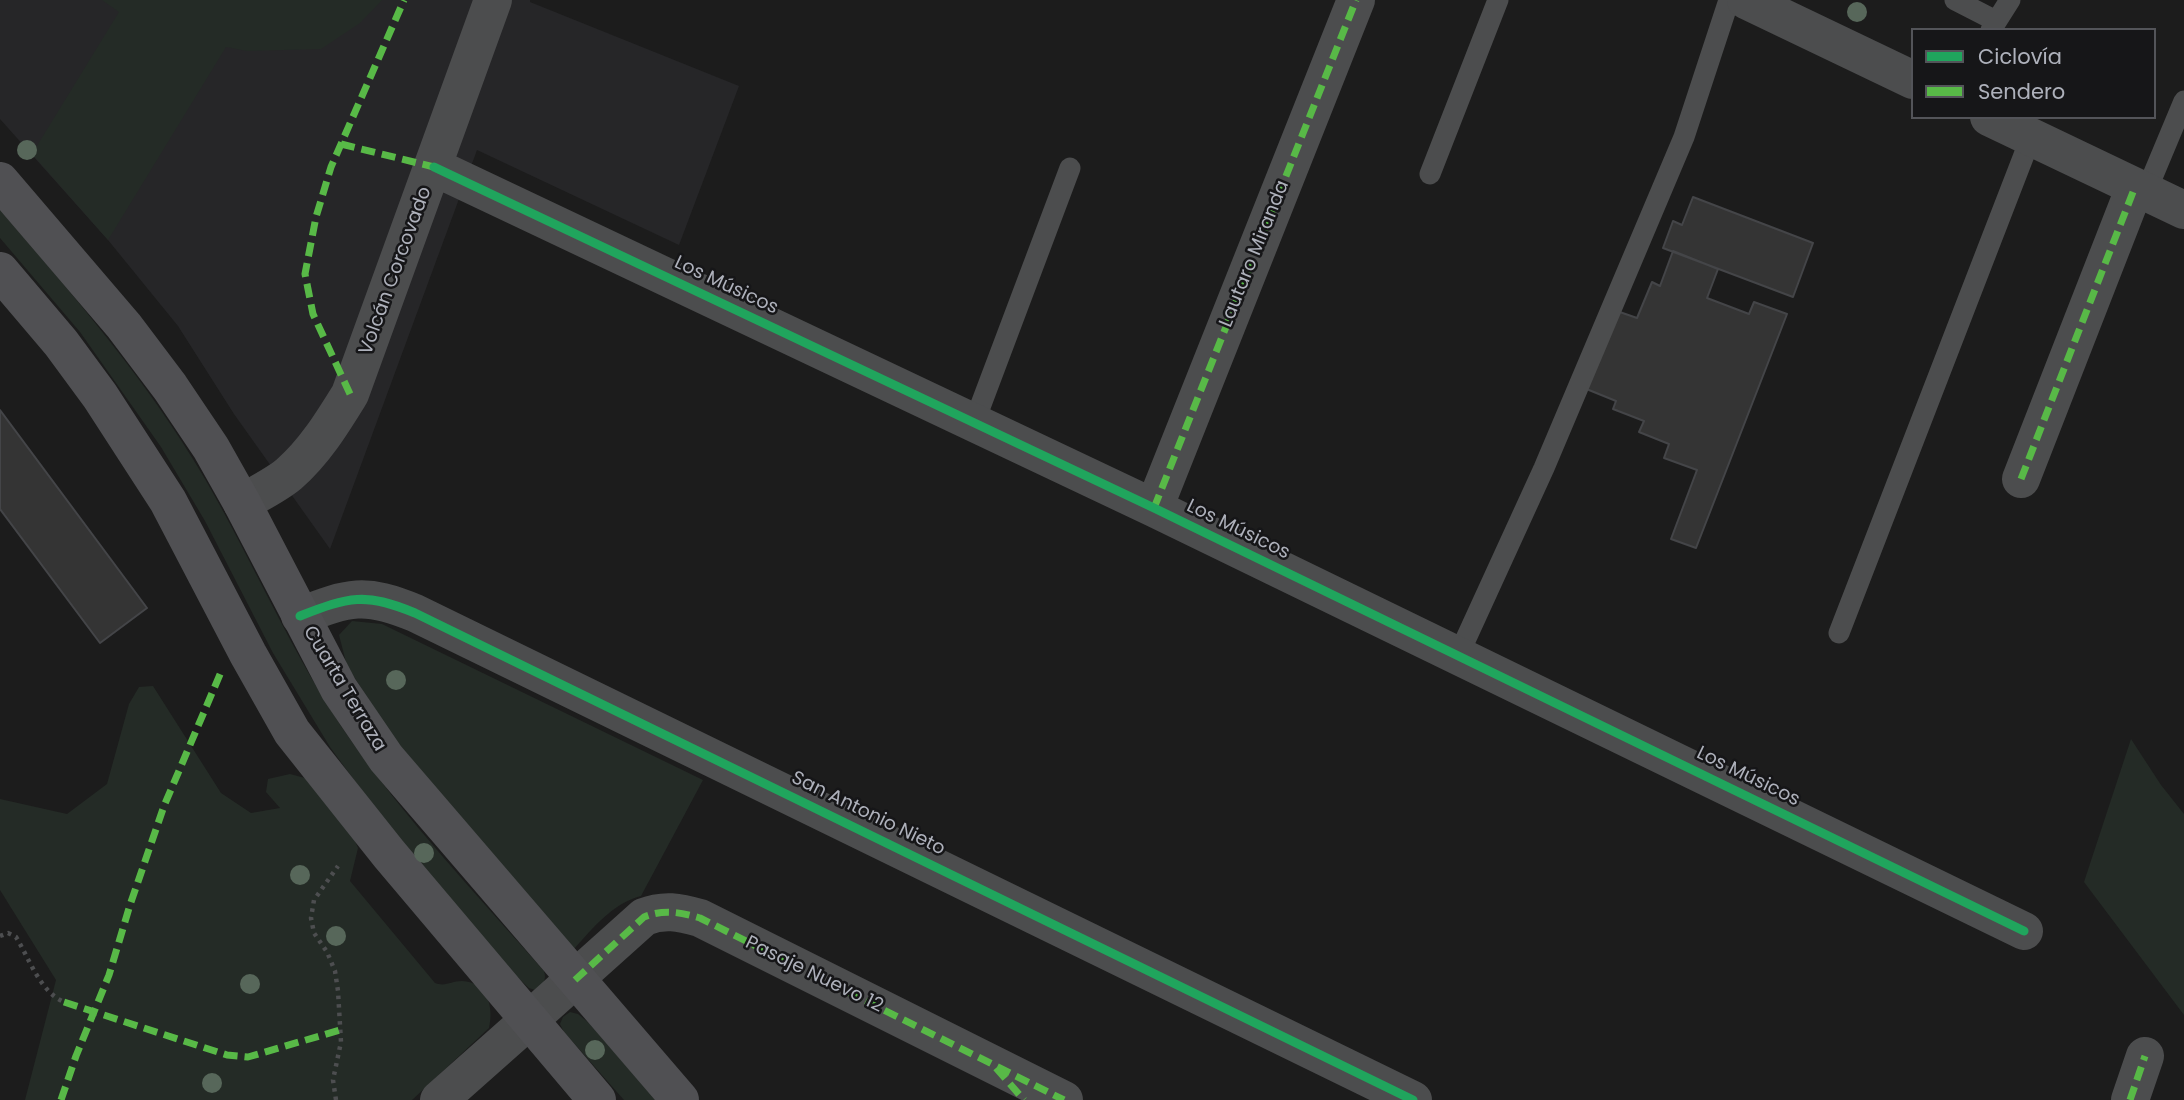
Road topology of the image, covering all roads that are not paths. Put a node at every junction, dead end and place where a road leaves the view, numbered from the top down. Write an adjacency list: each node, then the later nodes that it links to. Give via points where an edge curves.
1 (493, 0): 13 (street, Volcán Corcovado)
2 (1356, 0): 23 (street, Lautaro Miranda)
3 (1498, 0): 15 (lane)
4 (1729, 0): 26 (lane, via 1684,137 1544,468)
5 (1746, 0): 9 (street)
6 (1955, 0): 8 (lane)
7 (2010, 0): 8 (lane)
8 (1994, 26)
9 (1911, 79)
10 (2184, 100): 17 (lane)
11 (1993, 119): 12 (street)
12 (2031, 137): 17 (street); 25 (lane)
13 (434, 167): 20 (street, Los Músicos); 22 (street, Volcán Corcovado, via 349,394 300,463)
14 (1070, 168): 20 (lane)
15 (1430, 174)
16 (0, 181): 22 (main road, Cuarta Terraza, via 132,336 211,449)
17 (2140, 189): 18 (street); 21 (street)
18 (2184, 211)
19 (0, 271): 29 (main road, via 100,396 168,501 292,732)
20 (974, 423): 23 (street, Los Músicos)
21 (2021, 479)
22 (242, 503): 24 (main road, Cuarta Terraza)
23 (1154, 508): 26 (street, Los Músicos)
24 (300, 616): 28 (main road, Cuarta Terraza, via 339,689 386,758); 37 (street, San Antonio Nieto, via 336,602 363,598 415,613)
25 (1839, 633)
26 (1458, 656): 27 (street, Los Músicos)
27 (2024, 930)
28 (575, 980): 29 (street); 31 (street, Pasaje Nuevo 12, via 644,917 678,912 700,918); 34 (main road, Cuarta Terraza)
29 (528, 1021): 32 (street); 33 (main road)
30 (2145, 1056): 38 (street)
31 (992, 1063): 35 (street); 36 (street, Pasaje Nuevo 12)
32 (439, 1100)
33 (597, 1100)
34 (680, 1100)
35 (1024, 1100)
36 (1064, 1100)
37 (1413, 1100)
38 (2130, 1100)

